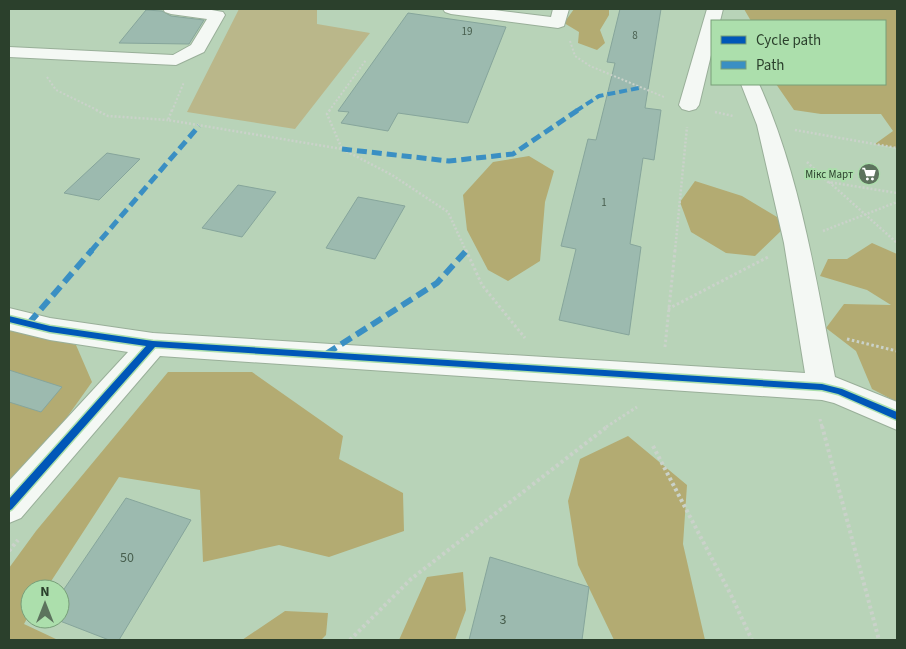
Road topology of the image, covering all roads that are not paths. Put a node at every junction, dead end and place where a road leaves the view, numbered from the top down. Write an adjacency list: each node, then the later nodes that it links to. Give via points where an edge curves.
1 (171, 9): 7 (street, via 217,15 198,48 176,60)
2 (452, 9): 4 (street)
3 (716, 9): 5 (street)
4 (559, 16)
5 (722, 20)
6 (711, 27): 9 (street)
7 (9, 52)
8 (750, 85): 12 (street, via 768,125 796,243)
9 (689, 105)
10 (9, 319): 11 (street, via 50,329)
11 (153, 344): 12 (street, via 664,376); 14 (street)
12 (820, 398): 13 (street, via 839,391)
13 (897, 416)
14 (9, 506)

